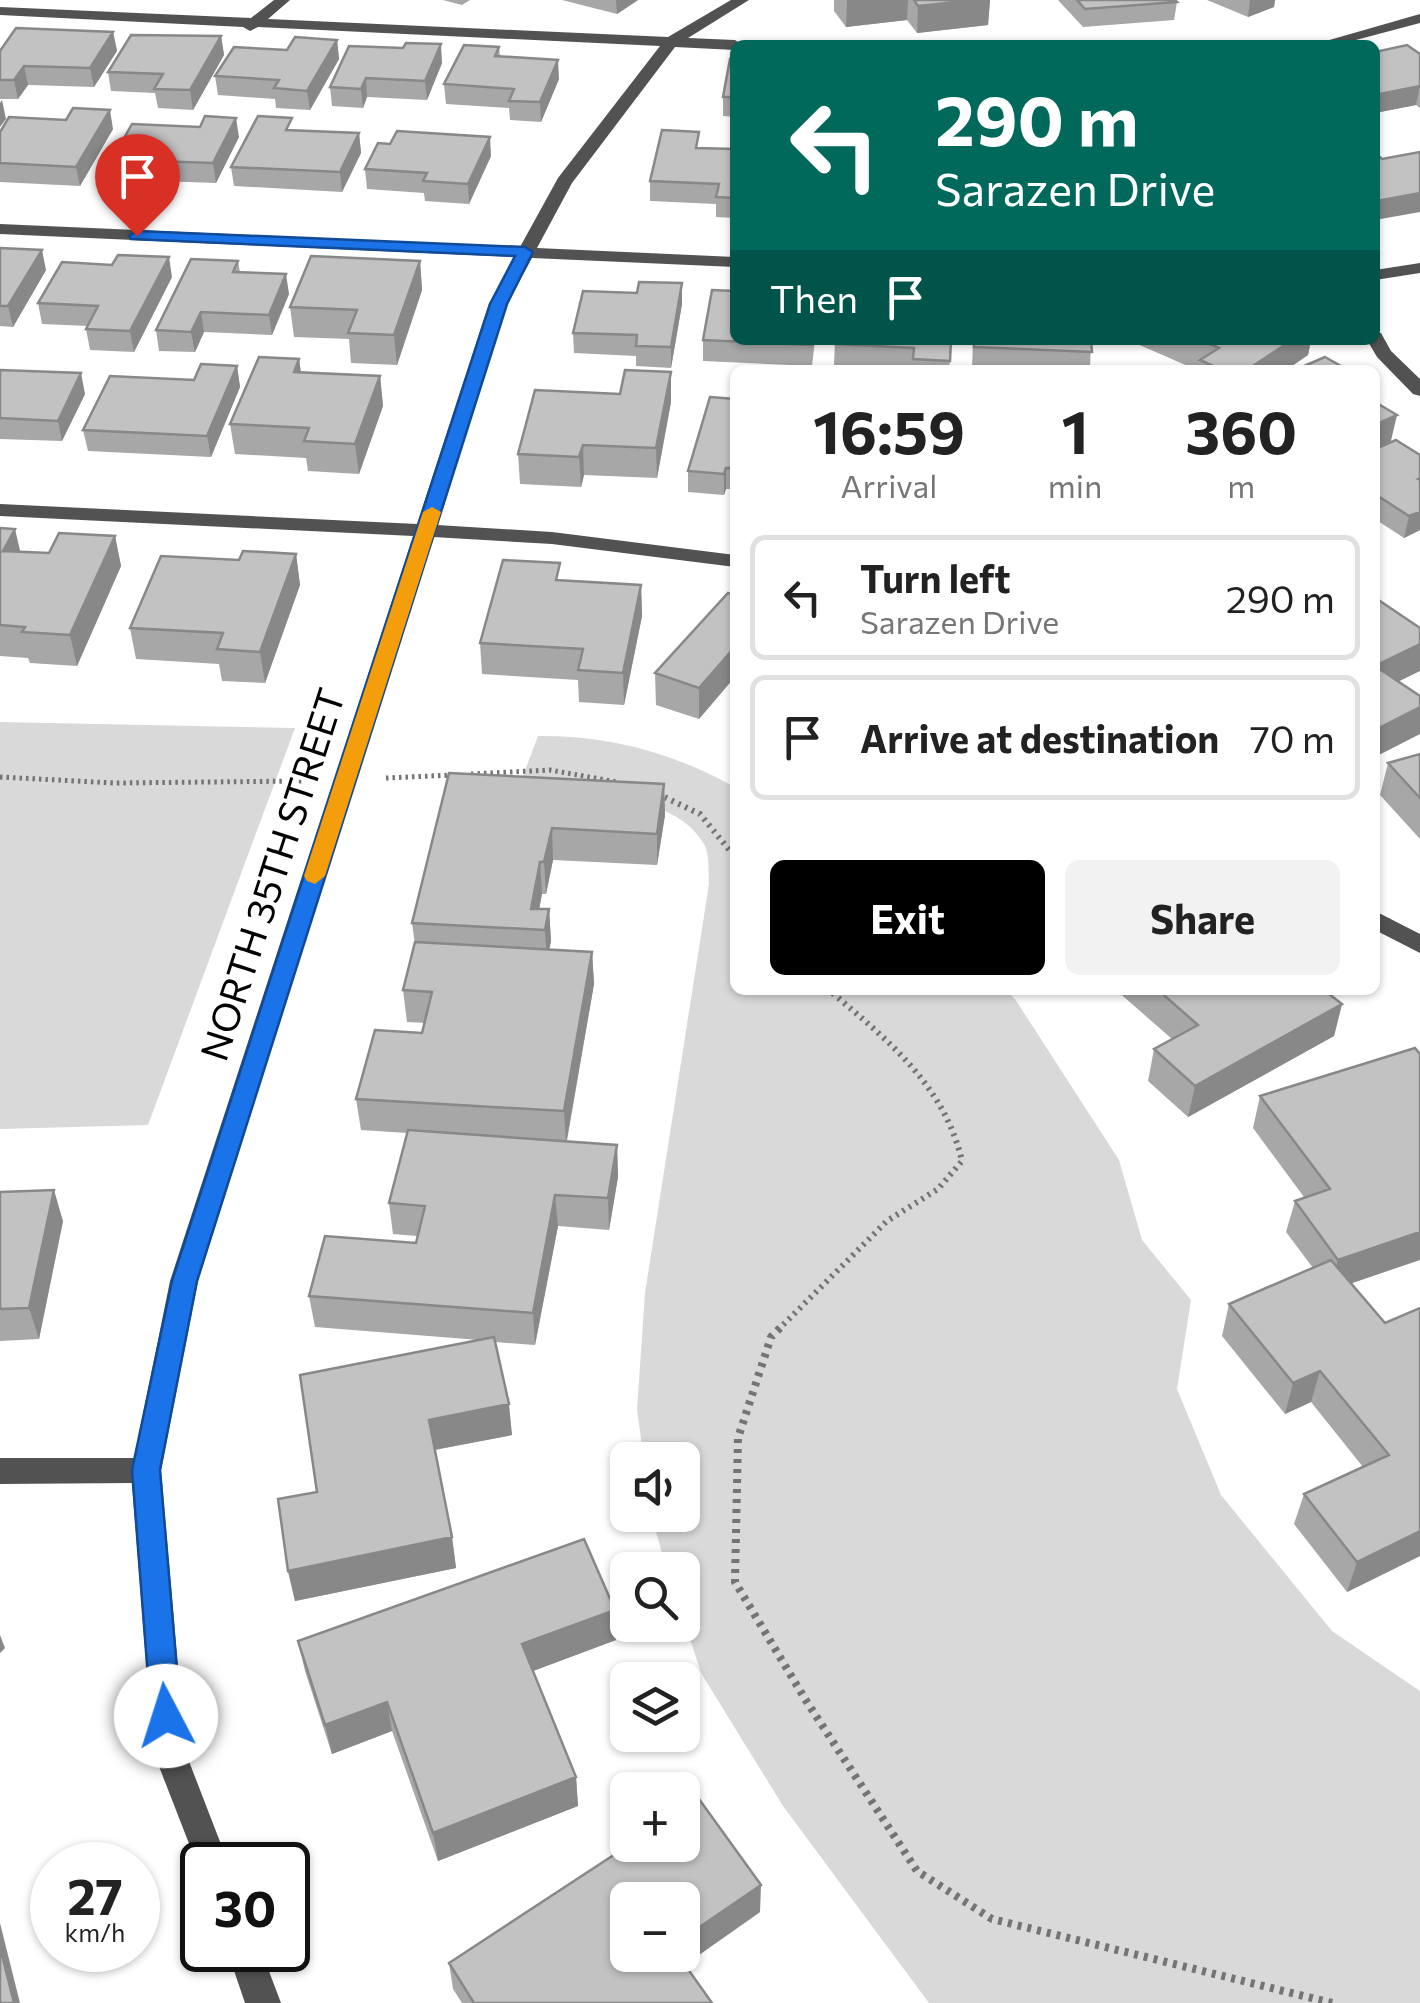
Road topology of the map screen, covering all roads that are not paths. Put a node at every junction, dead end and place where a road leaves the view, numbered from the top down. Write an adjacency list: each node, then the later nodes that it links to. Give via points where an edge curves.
1 (282, 0): 5 (street)
2 (742, 0): 7 (street, NORTH 35TH STREET)
3 (0, 12): 5 (street)
4 (1420, 18): 6 (street)
5 (250, 26): 7 (street)
6 (1339, 40)
7 (671, 42): 8 (street); 10 (street, NORTH 35TH STREET, via 564,182)
8 (730, 45)
9 (0, 229): 10 (street)
10 (525, 252): 11 (street); 17 (street, NORTH 35TH STREET, via 498,304)
11 (730, 262)
12 (1420, 268): 13 (street)
13 (1380, 274)
14 (1379, 345): 15 (street)
15 (1420, 390)
16 (0, 510): 17 (street)
17 (427, 528): 18 (street, via 639,545); 21 (street, NORTH 35TH STREET, via 184,1281)
18 (730, 561)
19 (1380, 921): 20 (street)
20 (1420, 945)
21 (146, 1470): 22 (street); 23 (street, NORTH 35TH STREET, via 169,1751)
22 (0, 1471)
23 (203, 1842)
24 (252, 1972): 25 (street)
25 (264, 2003)

